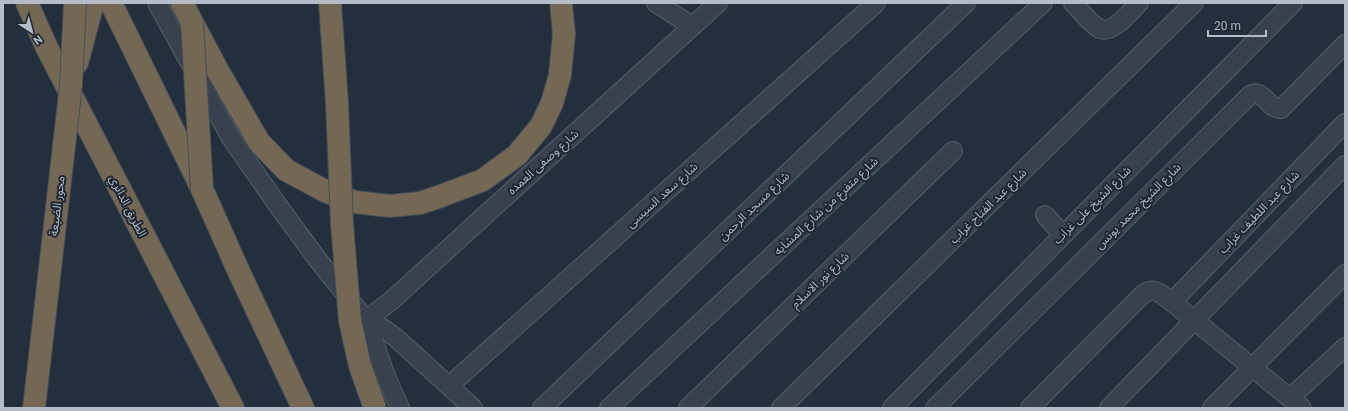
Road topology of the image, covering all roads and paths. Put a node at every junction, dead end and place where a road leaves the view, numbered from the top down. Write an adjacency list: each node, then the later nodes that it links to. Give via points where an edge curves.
1 (12, 3): 22 (highway)
2 (27, 3): 22 (highway, الطريق الدائري)
3 (75, 3): 23 (highway, محور الضبعة, bridge)
4 (93, 3): 23 (highway, bridge)
5 (111, 3): 27 (highway)
6 (157, 3): 32 (street, via 231,138 318,260)
7 (182, 3): 19 (highway)
8 (330, 3): 41 (highway, bridge, via 350,321 360,366)
9 (561, 3): 19 (highway, bridge, via 564,34 560,75 552,103 541,126 517,155 483,180 420,203 390,206 355,202 334,195 286,170 259,142)
10 (656, 3): 20 (street)
11 (718, 3): 20 (street, شارع وصفى العمده)
12 (876, 3): 36 (street, شارع سعد السيسى)
13 (966, 3): 44 (street, شارع مسجد الرحمن)
14 (1043, 3): 45 (street, شارع متفرع من شارع المشايه)
15 (1073, 3): 16 (street, via 1095,26 1104,30 1113,28)
16 (1139, 3)
17 (1194, 3): 47 (street, شارع عبد الفتاح غراب)
18 (1293, 3): 29 (street, شارع الشيخ على غراب)
19 (192, 23): 27 (highway, bridge)
20 (692, 26): 32 (street, شارع وصفى العمده, via 391,301)
21 (1345, 44): 49 (street, شارع الشيخ محمد يونس, via 1281,108 1275,108 1258,93 1250,95)
22 (47, 48): 39 (highway, الطريق الدائري, bridge)
23 (71, 86): 38 (highway, محور الضبعة, bridge)
24 (1345, 123): 31 (street, شارع عبد اللطيف غراب)
25 (953, 151): 46 (street, شارع نور الاسلام)
26 (1345, 166): 33 (street)
27 (202, 189): 40 (highway)
28 (1045, 216): 29 (street)
29 (1063, 235): 48 (street, شارع الشيخ على غراب)
30 (1345, 274): 35 (street)
31 (1172, 302): 33 (street); 50 (street, via 1154,290 1144,293)
32 (366, 320): 36 (street, via 382,327 395,337); 42 (street)
33 (1195, 320): 35 (street); 51 (street)
34 (1345, 347): 37 (street)
35 (1252, 367): 37 (street); 52 (street)
36 (449, 386): 43 (street)
37 (1296, 403)
38 (34, 408)
39 (233, 408)
40 (303, 408)
41 (375, 408)
42 (400, 408)
43 (473, 408)
44 (542, 408)
45 (608, 408)
46 (688, 408)
47 (781, 408)
48 (892, 408)
49 (935, 408)
50 (1030, 408)
51 (1109, 408)
52 (1212, 408)

